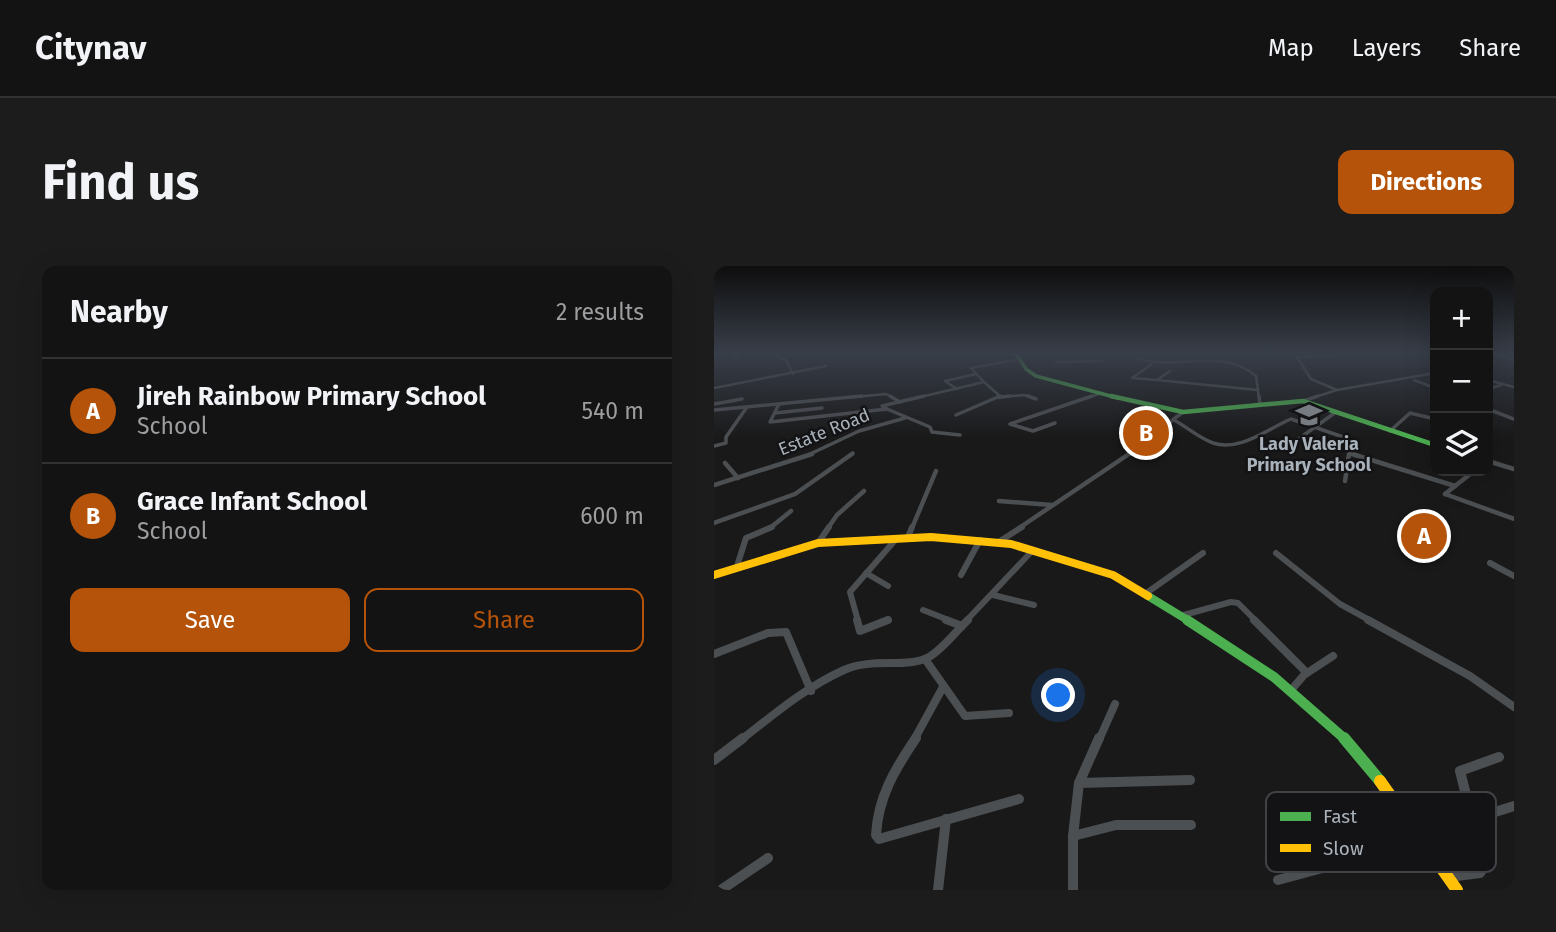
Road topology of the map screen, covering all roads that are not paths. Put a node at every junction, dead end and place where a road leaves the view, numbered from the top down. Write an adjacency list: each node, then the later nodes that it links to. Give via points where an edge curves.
1 (753, 381): 13 (street)
2 (945, 381): 14 (street)
3 (1057, 381): 17 (street)
4 (1168, 381): 15 (street)
5 (1256, 381): 15 (street)
6 (1316, 381): 16 (street)
7 (1396, 381): 16 (street)
8 (1493, 381): 10 (street)
9 (984, 383): 14 (street); 18 (street)
10 (1503, 384): 11 (street); 12 (street)
11 (1493, 387)
12 (1514, 387)
13 (714, 388)
14 (957, 389): 23 (street)
15 (1258, 390): 26 (street)
16 (1337, 390): 19 (street)
17 (1102, 393): 33 (street); 41 (street, via 1010,424 1033,431)
18 (1001, 397): 21 (street); 36 (street)
19 (1315, 398): 22 (street); 27 (street)
20 (742, 399): 24 (street)
21 (1036, 399)
22 (1303, 401): 26 (street); 27 (street)
23 (900, 402): 25 (street, via 886,394); 30 (street, via 882,406)
24 (714, 404)
25 (779, 404): 28 (street); 35 (street)
26 (1260, 405): 33 (street)
27 (1322, 406): 34 (street)
28 (747, 407): 31 (street); 47 (street, via 726,435 726,443)
29 (822, 408): 35 (street)
30 (887, 409): 35 (street, via 769,422); 37 (street)
31 (714, 410)
32 (1493, 411): 39 (street)
33 (1183, 412): 40 (street)
34 (1336, 412): 42 (street); 43 (street)
35 (775, 413)
36 (956, 415)
37 (905, 418): 44 (street, via 938,435); 55 (street, Estate Road)
38 (1430, 418): 43 (street, via 1410,413)
39 (1514, 419)
40 (1174, 420): 42 (street, via 1224,445 1289,420); 61 (street)
41 (1055, 424)
42 (1313, 428): 45 (street); 49 (street, via 1350,440)
43 (1390, 430): 46 (street)
44 (960, 435)
45 (1297, 440)
46 (1430, 443)
47 (714, 446)
48 (853, 453): 64 (street, via 795,494)
49 (1350, 453): 56 (street); 58 (street)
50 (725, 463): 55 (street)
51 (1493, 463): 52 (street)
52 (1514, 469)
53 (936, 471): 65 (street)
54 (1468, 476): 58 (street)
55 (738, 478): 57 (street, Estate Road)
56 (1345, 481)
57 (714, 485)
58 (1455, 486): 63 (street, via 1445,494)
59 (864, 491): 69 (street, via 837,515)
60 (999, 501): 61 (street)
61 (1054, 505): 68 (street)
62 (790, 511): 74 (street, via 766,532 746,538)
63 (1514, 519)
64 (714, 523)
65 (908, 537): 66 (street); 67 (street)
66 (897, 538): 69 (street); 75 (street)
67 (980, 540): 68 (street); 77 (street)
68 (1000, 541): 70 (street)
69 (818, 543): 74 (street)
70 (1033, 550): 80 (street, via 1113,575); 81 (street)
71 (1203, 553): 80 (street)
72 (1276, 553): 95 (street, via 1340,604)
73 (1490, 563): 78 (street)
74 (737, 566): 76 (street)
75 (866, 573): 79 (street); 85 (street, via 850,592 858,629)
76 (714, 575)
77 (961, 575)
78 (1514, 576)
79 (888, 586)
80 (1145, 594): 84 (street)
81 (993, 595): 82 (street); 86 (street)
82 (1034, 605)
83 (923, 610): 86 (street)
84 (1180, 615): 90 (street, via 1238,603); 92 (street)
85 (888, 620)
86 (962, 626): 89 (street)
87 (714, 654): 93 (street, via 768,633 786,632)
88 (1333, 656): 90 (street)
89 (925, 659): 91 (street); 93 (street, via 862,663)
90 (1307, 673): 92 (street)
91 (943, 687): 96 (street, via 965,716); 106 (street, via 936,708 886,787 876,835 889,838)
92 (1292, 689): 101 (street, via 1364,759)
93 (811, 691): 98 (street)
94 (1115, 704): 100 (street)
95 (1514, 707)
96 (1009, 713)
97 (1499, 757): 102 (street, via 1460,771)
98 (714, 760)
99 (1190, 780): 100 (street)
100 (1079, 783): 108 (street)
101 (1387, 792)
102 (1466, 792)
103 (1019, 799): 106 (street)
104 (1514, 806): 105 (street)
105 (1496, 812)
106 (946, 819): 116 (street)
107 (1191, 825): 108 (street, via 1117,825)
108 (1073, 836): 117 (street)
109 (768, 858): 115 (street)
110 (1308, 872): 114 (street)
111 (1444, 872): 113 (street)
112 (1479, 872): 113 (street)
113 (1447, 877): 118 (street)
114 (1278, 880)
115 (721, 890)
116 (938, 890)
117 (1073, 890)
118 (1457, 890)

